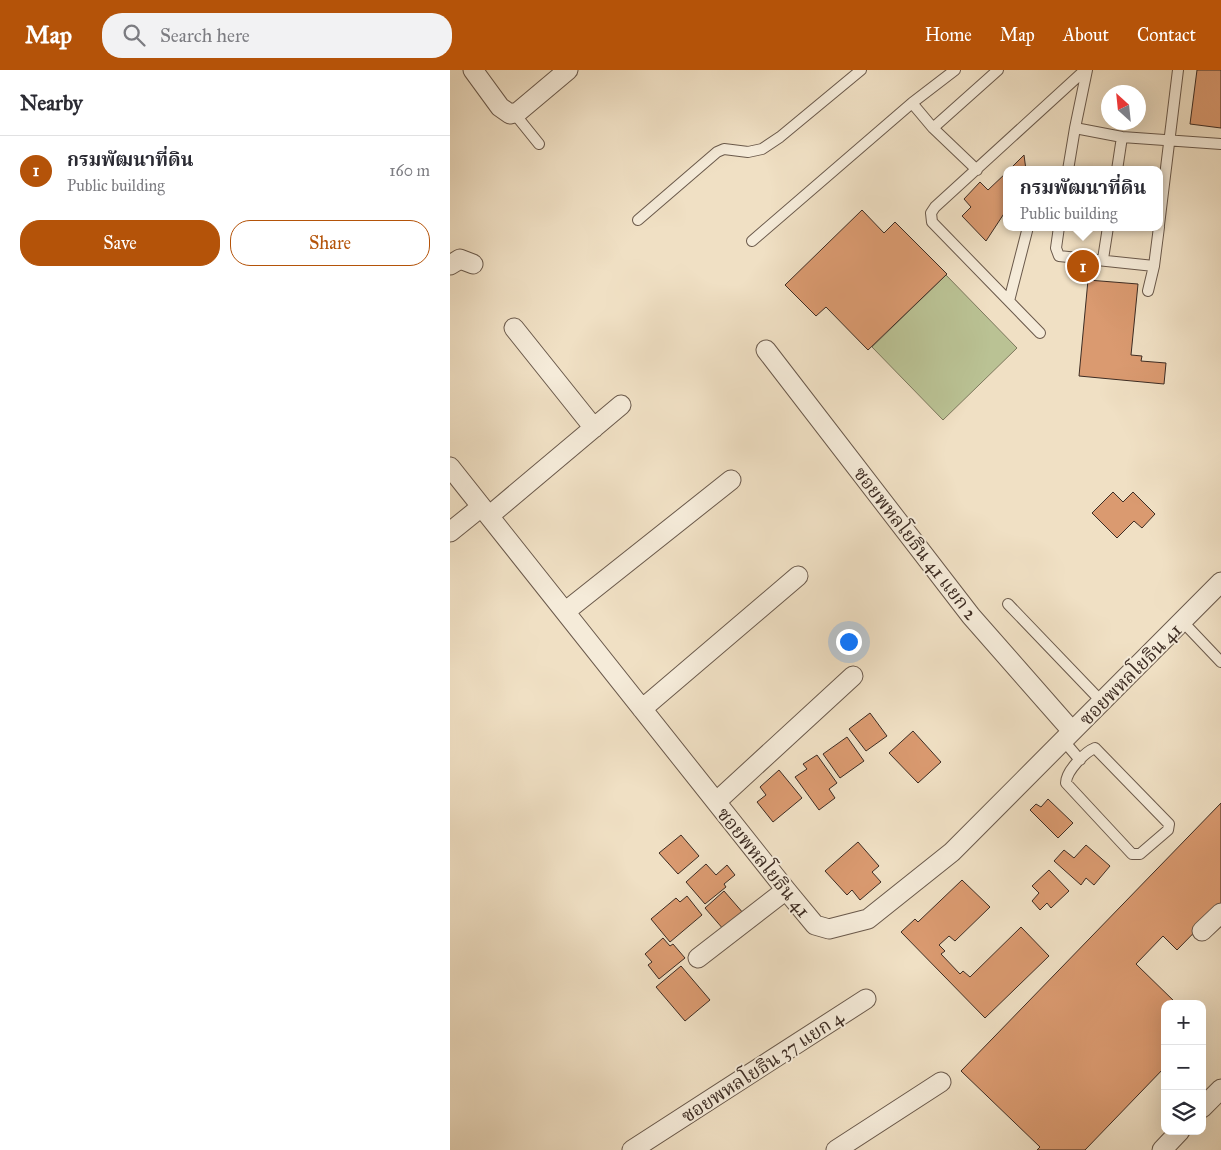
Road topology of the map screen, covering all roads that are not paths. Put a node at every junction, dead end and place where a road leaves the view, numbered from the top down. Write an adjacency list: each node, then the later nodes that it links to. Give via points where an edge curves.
1 (473, 70): 9 (street, via 500,107)
2 (568, 70): 9 (street)
3 (861, 70): 20 (lane, via 762,149 748,152 724,149 717,152)
4 (955, 70): 8 (lane)
5 (998, 70): 10 (lane)
6 (1086, 70): 11 (lane); 18 (lane)
7 (1178, 70): 13 (lane)
8 (912, 104): 10 (lane); 25 (lane)
9 (512, 113): 14 (lane)
10 (933, 128): 18 (lane)
11 (1075, 128): 12 (lane); 16 (lane)
12 (1122, 137): 13 (lane); 17 (lane)
13 (1170, 140): 15 (lane); 19 (lane)
14 (539, 144)
15 (1221, 144)
16 (1069, 166)
17 (1118, 166)
18 (977, 170): 31 (lane, via 935,207 931,213 932,222)
19 (1163, 195)
20 (638, 220)
21 (1027, 231): 31 (lane)
22 (1058, 231): 26 (lane, via 1056,248 1059,256)
23 (1107, 231): 26 (lane)
24 (1158, 231): 29 (lane)
25 (752, 241)
26 (1103, 259): 29 (lane)
27 (473, 264): 28 (street, via 460,259)
28 (450, 265)
29 (1154, 266): 30 (lane)
30 (1148, 290)
31 (1010, 301): 33 (lane)
32 (514, 328): 36 (street)
33 (1040, 333)
34 (766, 350): 50 (street, ซอยพหลโยธิน 41 แยก 2)
35 (620, 405): 36 (street)
36 (594, 428): 39 (street)
37 (450, 467): 39 (street, ซอยพหลโยธิน 41)
38 (731, 480): 44 (street)
39 (485, 511): 40 (street); 44 (street, ซอยพหลโยธิน 41)
40 (450, 532)
41 (798, 576): 49 (street)
42 (1221, 582): 45 (street, ซอยพหลโยธิน 41)
43 (1008, 604): 48 (lane)
44 (566, 611): 49 (street, ซอยพหลโยธิน 41)
45 (1182, 621): 46 (lane); 48 (street, ซอยพหลโยธิน 41)
46 (1221, 662)
47 (853, 676): 52 (street)
48 (1102, 702): 50 (street, ซอยพหลโยธิน 41)
49 (642, 709): 52 (street, ซอยพหลโยธิน 41)
50 (1068, 736): 51 (lane); 53 (street, ซอยพหลโยธิน 41, via 952,852 868,919 829,929 815,925)
51 (1080, 760): 51 (lane, via 1066,782 1132,854 1140,854 1168,830 1169,824 1098,749 1091,750)
52 (716, 802): 53 (street, ซอยพหลโยธิน 41)
53 (786, 890): 56 (street)
54 (1221, 913): 55 (street)
55 (1202, 931)
56 (698, 958)
57 (866, 999): 62 (street, ซอยพหลโยธิน 37 แยก 4)
58 (941, 1082): 63 (street)
59 (1221, 1089): 60 (street)
60 (1206, 1104)
61 (1176, 1135): 64 (street)
62 (632, 1150)
63 (836, 1150)
64 (1162, 1150)

